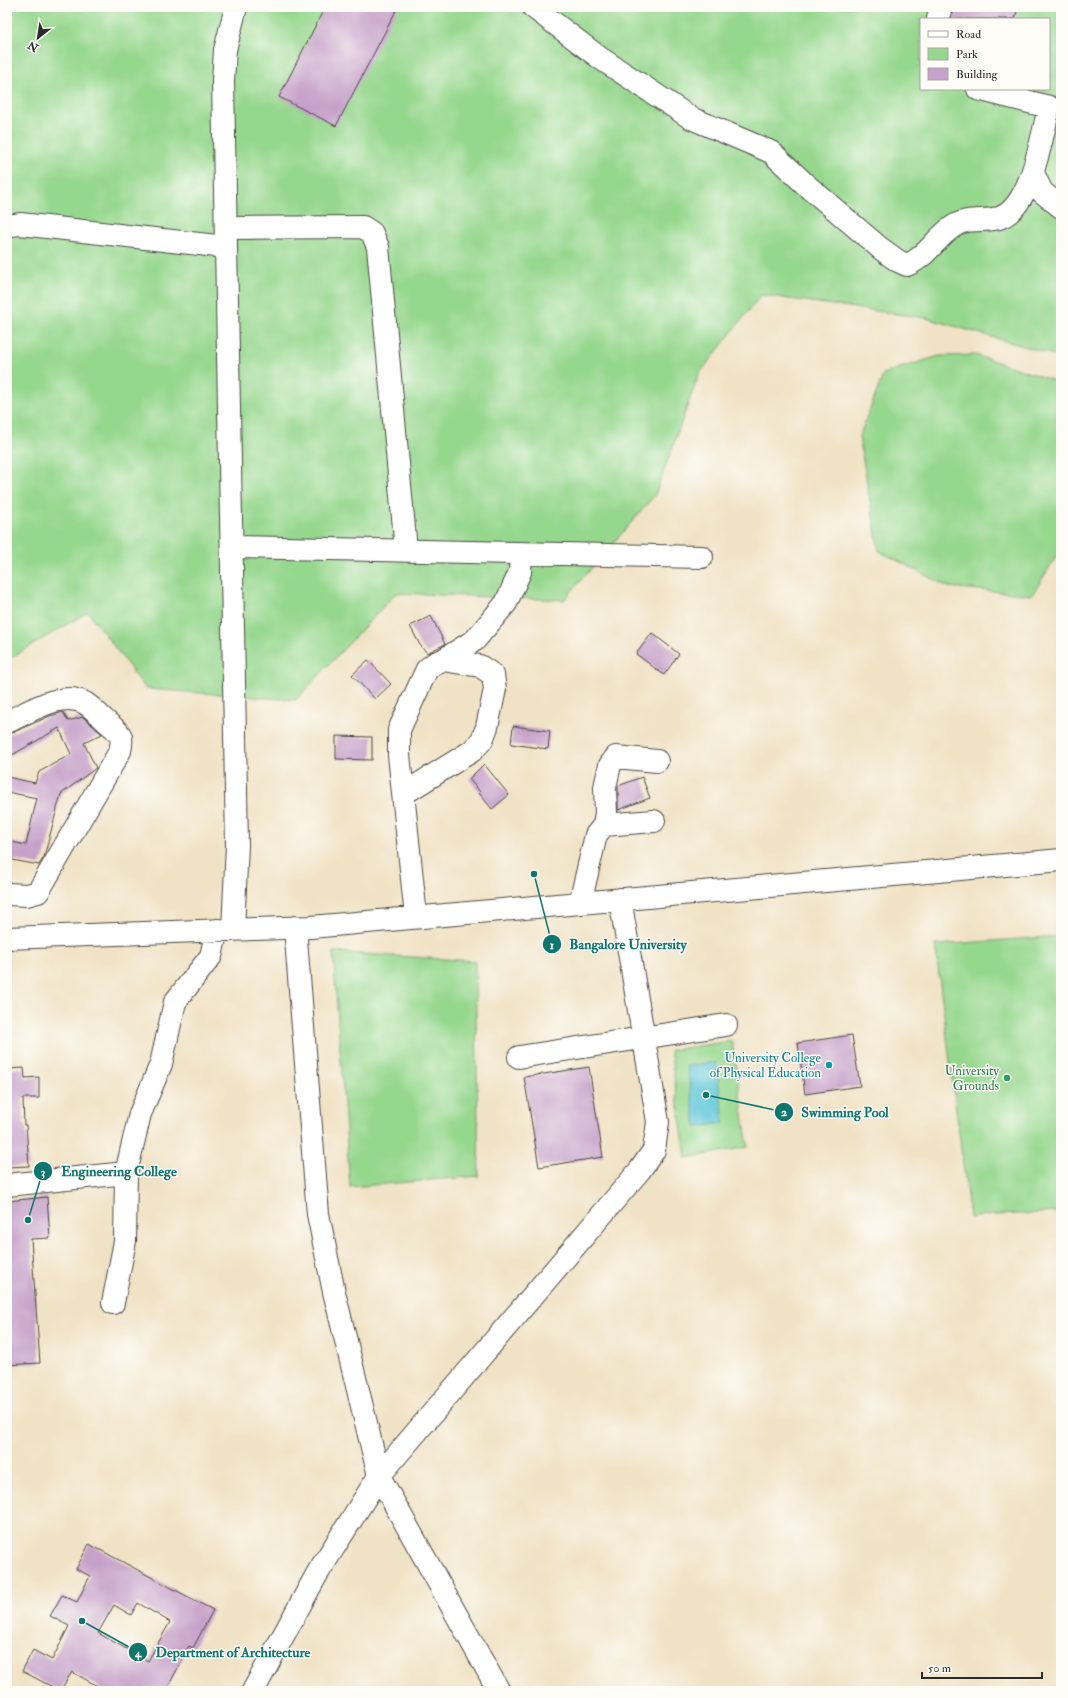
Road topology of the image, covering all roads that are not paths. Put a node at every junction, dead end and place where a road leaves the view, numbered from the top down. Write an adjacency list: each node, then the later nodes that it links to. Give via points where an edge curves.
1 (236, 7): 9 (street, via 225,50 223,81)
2 (533, 7): 6 (street, via 600,58 691,118 771,152 880,248 907,265 918,261 952,226 963,221 999,218 1016,207)
3 (941, 7): 4 (street)
4 (938, 18)
5 (982, 90): 6 (street, via 1049,107)
6 (1033, 173): 7 (street, via 1042,192)
7 (1061, 207)
8 (7, 226): 9 (street, via 20,224)
9 (226, 238): 10 (street); 11 (street, via 362,227 372,233 378,247)
10 (232, 546): 11 (street); 26 (street, via 237,845)
11 (406, 550): 12 (street)
12 (520, 553): 13 (street); 14 (street, via 520,572 506,603 475,640)
13 (702, 557)
14 (444, 660): 17 (street, via 434,663 427,669 399,730); 17 (street, via 480,666 493,675 495,689 487,727 482,740 472,751)
15 (7, 722): 21 (street, via 57,700 74,699 85,704 120,732 123,740 120,751 38,892 27,895)
16 (657, 761): 19 (street, via 616,757 610,765 606,787)
17 (403, 794): 24 (street)
18 (654, 821): 19 (street)
19 (604, 825): 23 (street, via 596,835)
20 (1061, 860): 22 (street)
21 (7, 894)
22 (620, 899): 23 (street); 29 (street)
23 (580, 903): 24 (street)
24 (416, 917): 25 (street)
25 (295, 927): 26 (street); 34 (street, via 318,1214 334,1292)
26 (225, 930): 27 (street); 31 (street, via 211,956 175,1002 161,1064 140,1114)
27 (7, 938)
28 (726, 1024): 29 (street)
29 (644, 1038): 30 (street); 34 (street, via 658,1122 654,1150 640,1170)
30 (519, 1058)
31 (126, 1173): 32 (street); 33 (street, via 125,1242)
32 (7, 1185)
33 (113, 1303)
34 (379, 1476): 35 (street, via 317,1574); 36 (street)
35 (253, 1691)
36 (499, 1691)

